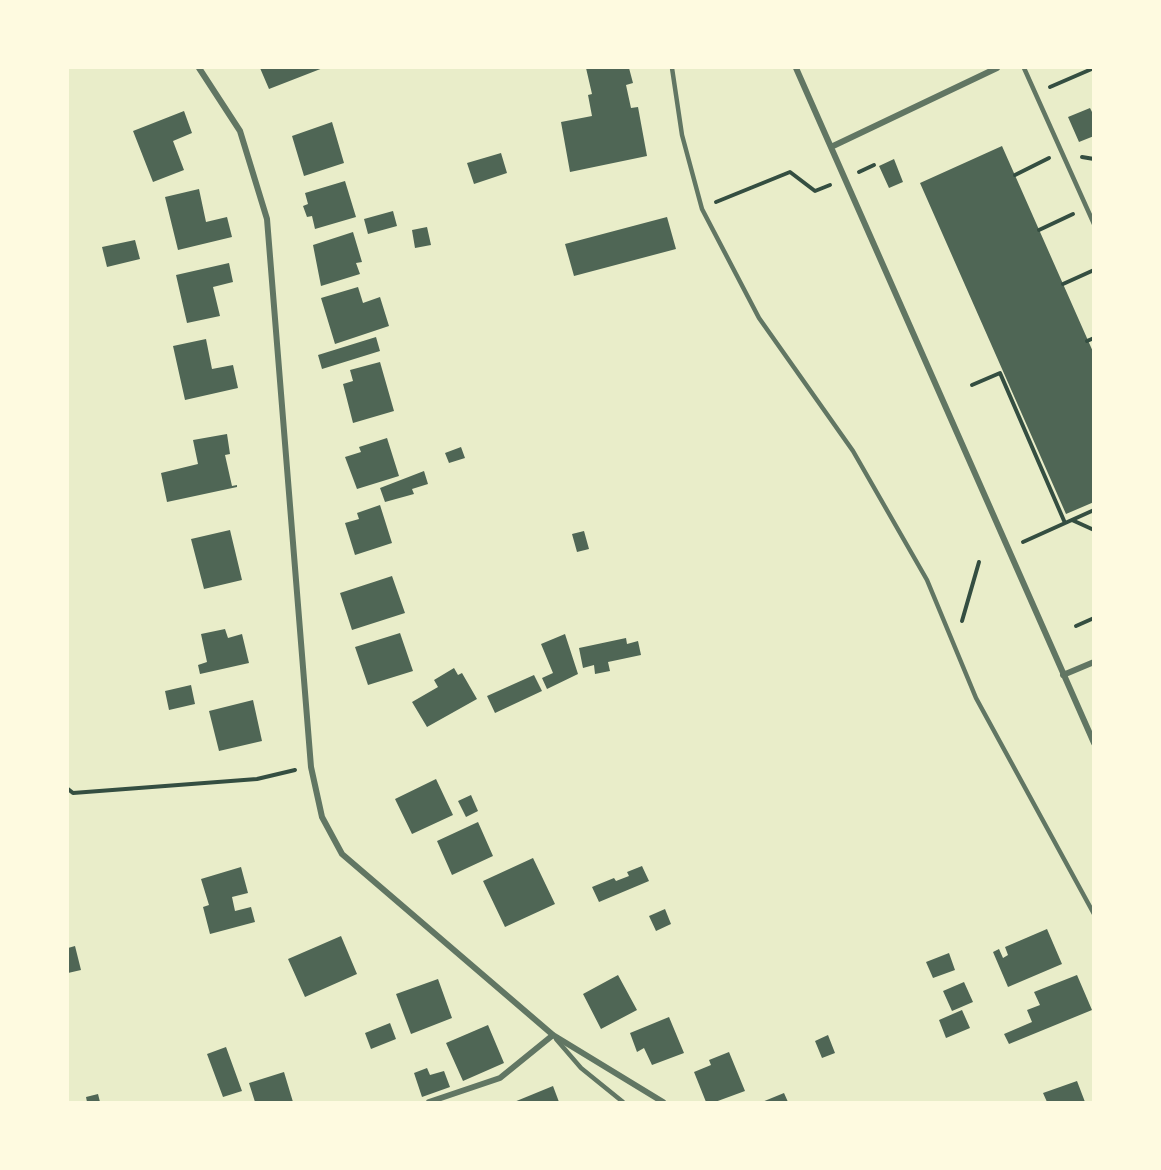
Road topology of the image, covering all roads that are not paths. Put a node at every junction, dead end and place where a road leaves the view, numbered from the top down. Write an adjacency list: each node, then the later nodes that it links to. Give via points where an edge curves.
1 (199, 68): 12 (street, via 240,131 267,219 310,767 322,817 342,854)
2 (672, 68): 11 (lane, via 682,135 702,208 759,318 864,471 927,580 976,698)
3 (796, 68): 6 (street)
4 (997, 68): 6 (street)
5 (1024, 68): 7 (lane)
6 (831, 147): 9 (street)
7 (1094, 224)
8 (1094, 662): 9 (street)
9 (1063, 675): 10 (street)
10 (1094, 742)
11 (1094, 914)
12 (553, 1035): 13 (street, via 500,1078); 14 (lane, via 581,1068); 15 (street)
13 (429, 1102)
14 (624, 1102)
15 (663, 1102)

